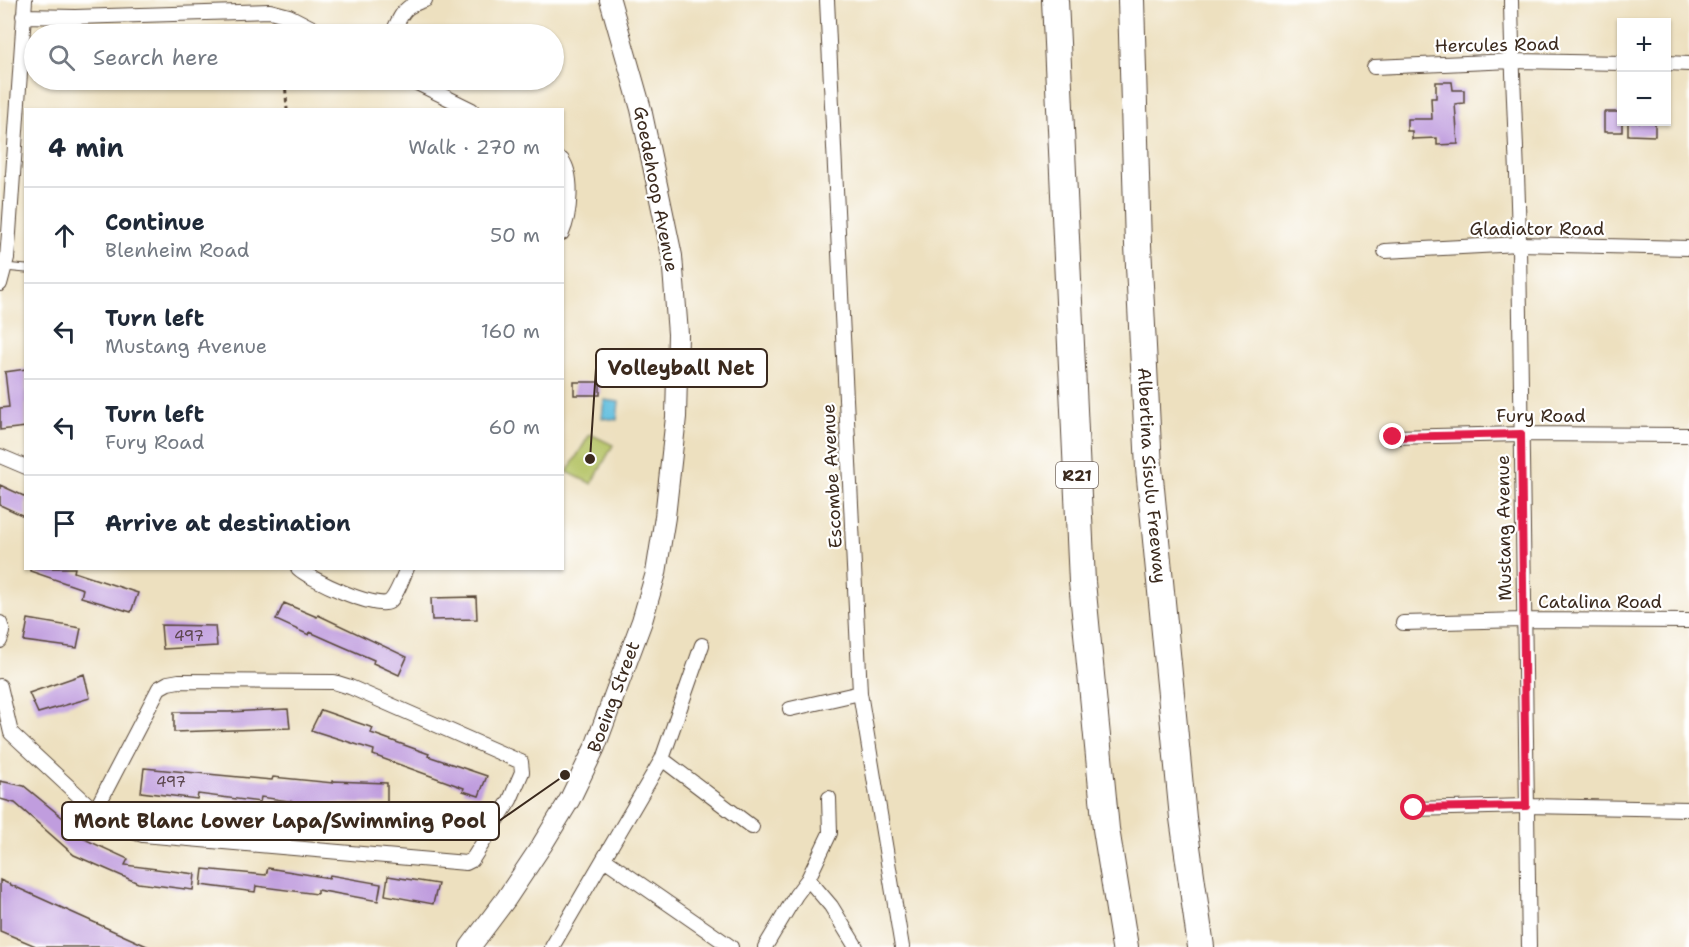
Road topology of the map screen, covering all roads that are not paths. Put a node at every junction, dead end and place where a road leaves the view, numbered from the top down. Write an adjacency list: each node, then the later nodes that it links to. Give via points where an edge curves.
1 (25, 0): 8 (street)
2 (425, 0): 10 (street, via 405,9)
3 (610, 0): 26 (main road, Goedehoop Avenue, via 641,109 672,256 678,334)
4 (827, 0): 41 (street, Escombe Avenue)
5 (1055, 0): 59 (highway, R21, via 1082,582 1106,829)
6 (1131, 0): 60 (highway, Albertina Sisulu Freeway, via 1149,468 1183,818)
7 (1511, 0): 11 (street, Mustang Avenue)
8 (23, 16): 9 (street, via 270,11); 23 (street)
9 (304, 24)
10 (397, 24)
11 (1512, 61): 12 (street, Hercules Road); 15 (street, Hercules Road); 20 (street, Mustang Avenue)
12 (1617, 63)
13 (1671, 63): 14 (street)
14 (1689, 64)
15 (1374, 67)
16 (431, 90): 17 (street)
17 (468, 108)
18 (564, 162): 19 (street, via 570,199)
19 (564, 224)
20 (1519, 244): 21 (street, Gladiator Road); 22 (street, Gladiator Road); 27 (street, Mustang Avenue)
21 (1689, 248)
22 (1385, 251)
23 (5, 267): 24 (lane); 25 (street)
24 (24, 269)
25 (0, 284)
26 (676, 417): 53 (main road, Boeing Street, via 656,573 595,747 542,845)
27 (1521, 434): 28 (street, Fury Road); 29 (street, Fury Road); 34 (street, Mustang Avenue)
28 (1689, 435)
29 (1393, 437)
30 (0, 456): 31 (street)
31 (24, 466)
32 (300, 570): 33 (street, via 310,578 381,604 393,598)
33 (406, 570)
34 (1523, 620): 35 (street, Catalina Road); 37 (street, Catalina Road); 46 (street, Mustang Avenue)
35 (1689, 621)
36 (0, 623): 38 (street)
37 (1403, 623)
38 (0, 641)
39 (702, 645): 44 (street)
40 (0, 686): 43 (street)
41 (860, 693): 42 (street); 58 (street, Escombe Avenue)
42 (790, 709)
43 (5, 733): 49 (street)
44 (662, 759): 50 (street); 51 (street)
45 (829, 798): 52 (street, via 830,833)
46 (1526, 806): 47 (street); 48 (street); 61 (street, Mustang Avenue)
47 (1414, 808)
48 (1689, 809)
49 (95, 811): 49 (street, via 159,688 179,681 334,682 521,762 522,772 510,800 472,860 466,863 143,835 122,829)
50 (752, 827)
51 (604, 859): 54 (street); 55 (street)
52 (808, 879): 56 (street); 57 (street, via 831,906)
53 (470, 947)
54 (552, 947)
55 (732, 947)
56 (765, 947)
57 (855, 947)
58 (902, 947)
59 (1125, 947)
60 (1201, 947)
61 (1529, 947)

